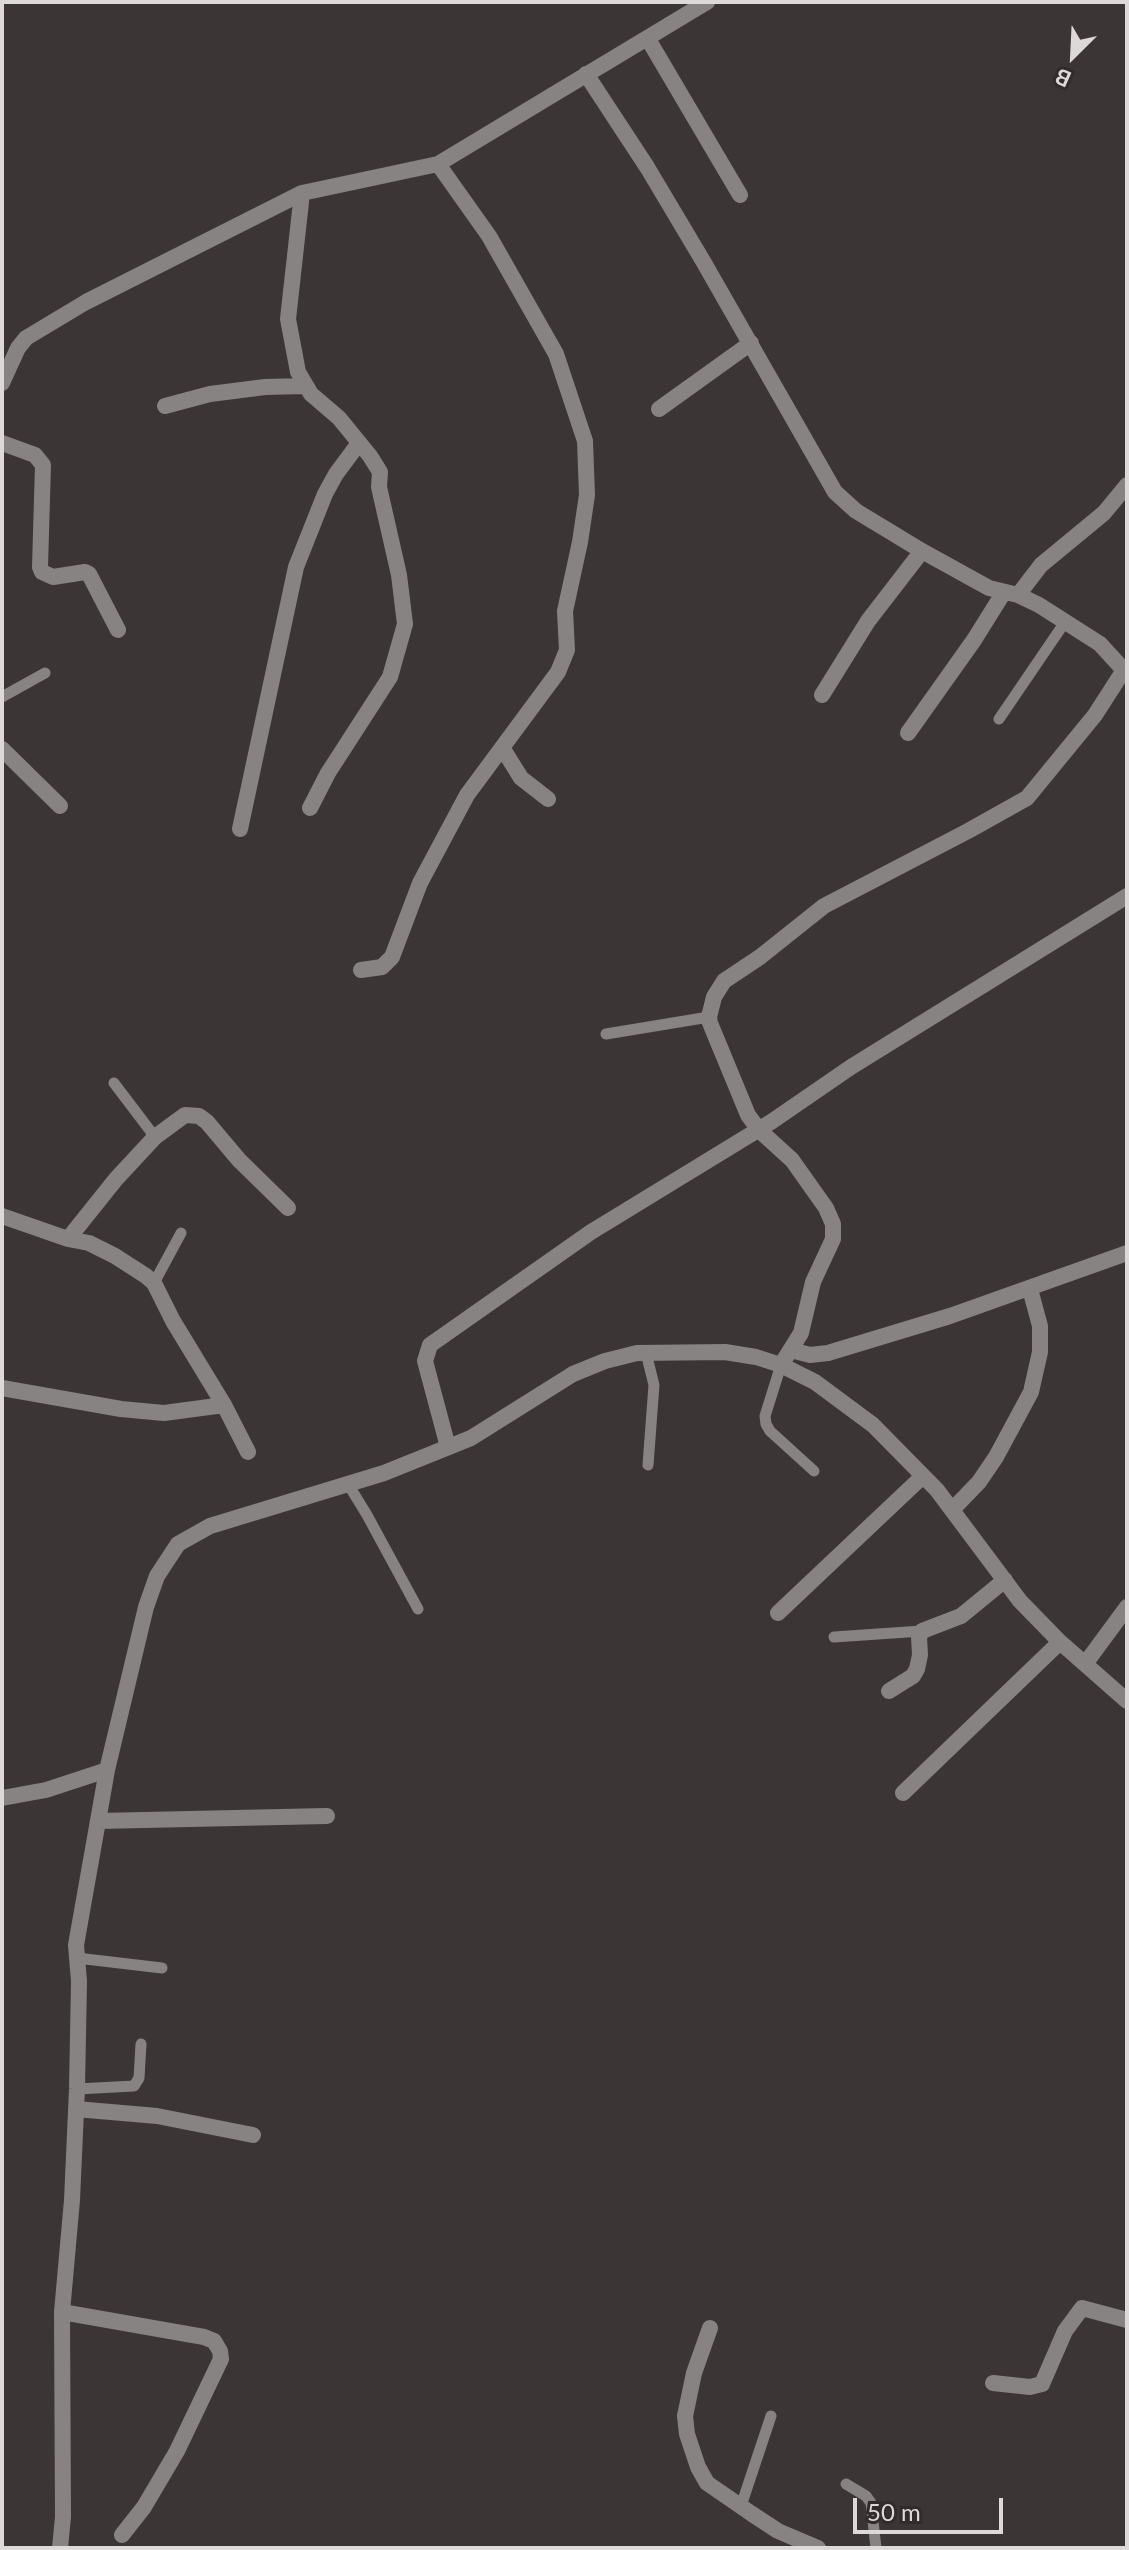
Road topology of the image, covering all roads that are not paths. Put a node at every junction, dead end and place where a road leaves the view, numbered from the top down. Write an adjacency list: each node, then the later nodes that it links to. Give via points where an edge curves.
1 (707, 2): 2 (street)
2 (648, 39): 3 (street); 6 (street)
3 (586, 74): 4 (street); 7 (street)
4 (438, 164): 5 (street); 25 (street, via 530,304 556,354 585,441 587,495 565,611 567,650 552,684)
5 (302, 193): 8 (street, via 40,329 18,348); 9 (street, via 288,319)
6 (740, 195)
7 (751, 343): 11 (street); 15 (street, via 835,492)
8 (2, 383)
9 (305, 386): 10 (street, via 210,394); 13 (street)
10 (165, 406)
11 (659, 409)
12 (2, 443): 18 (street, via 35,455 43,465 42,572 53,577 89,574)
13 (359, 443): 28 (street, via 380,472 405,624 390,677); 29 (street, via 325,494 296,567)
14 (1127, 485): 16 (street, via 1104,513)
15 (922, 551): 16 (street, via 989,588); 20 (street, via 868,621)
16 (1011, 594): 17 (street); 23 (street)
17 (1065, 622): 22 (lane); 32 (street, via 1100,644 1122,673 1027,798 824,906 724,981)
18 (118, 630)
19 (45, 673): 21 (lane)
20 (822, 695)
21 (2, 697)
22 (999, 719)
23 (908, 733)
24 (2, 749): 27 (street)
25 (503, 749): 26 (street, via 521,778); 31 (street, via 456,815 420,883 392,957 382,967)
26 (548, 799)
27 (60, 806)
28 (310, 808)
29 (240, 829)
30 (1127, 896): 35 (street)
31 (361, 970)
32 (709, 1017): 33 (lane); 35 (street)
33 (606, 1034)
34 (114, 1083): 36 (lane)
35 (759, 1130): 44 (street, via 792,1160 833,1224 833,1239); 49 (street, via 591,1232 430,1345 425,1361)
36 (155, 1137): 37 (street, via 185,1115 199,1116); 40 (street)
37 (288, 1208)
38 (2, 1216): 40 (street)
39 (181, 1233): 42 (lane)
40 (68, 1239): 42 (street, via 115,1256)
41 (1127, 1253): 43 (street)
42 (154, 1283): 48 (street)
43 (1030, 1289): 44 (street, via 828,1353); 55 (street, via 1040,1326 1031,1392 996,1457)
44 (791, 1350): 46 (street)
45 (646, 1353): 46 (street, via 725,1352); 49 (street, via 573,1374); 51 (lane, via 654,1395)
46 (781, 1365): 52 (lane, via 766,1424); 53 (street, via 815,1382 873,1425)
47 (2, 1388): 48 (street, via 164,1413)
48 (224, 1405): 50 (street)
49 (448, 1447): 54 (street)
50 (248, 1452)
51 (648, 1465)
52 (814, 1471)
53 (923, 1476): 55 (street); 59 (street)
54 (348, 1484): 58 (lane); 66 (street, via 210,1526 178,1544 157,1576 146,1607)
55 (952, 1510): 56 (street)
56 (1005, 1580): 60 (street, via 961,1616); 62 (street)
57 (1127, 1607): 63 (street)
58 (418, 1609)
59 (778, 1613)
60 (922, 1631): 61 (lane); 64 (street, via 917,1669)
61 (834, 1637)
62 (1060, 1642): 63 (street); 67 (street)
63 (1085, 1664): 65 (street)
64 (889, 1691)
65 (1127, 1701)
66 (107, 1770): 68 (street); 70 (street)
67 (903, 1793)
68 (2, 1798)
69 (327, 1816): 70 (street)
70 (98, 1821): 71 (street)
71 (77, 1958): 72 (lane); 74 (street)
72 (162, 1968)
73 (141, 2044): 74 (lane, via 134,2086)
74 (77, 2089): 75 (street)
75 (76, 2109): 76 (street, via 157,2116); 77 (street)
76 (253, 2135)
77 (62, 2312): 84 (street, via 204,2337 220,2351 221,2359 177,2451); 85 (street)
78 (1127, 2320): 80 (street, via 1082,2308 1065,2331 1042,2384)
79 (710, 2328): 83 (street, via 688,2396 687,2434 707,2483)
80 (993, 2383)
81 (771, 2416): 83 (lane)
82 (846, 2484): 87 (lane, via 871,2503)
83 (741, 2506): 86 (street, via 778,2531)
84 (122, 2535)
85 (60, 2548)
86 (818, 2548)
87 (876, 2548)

